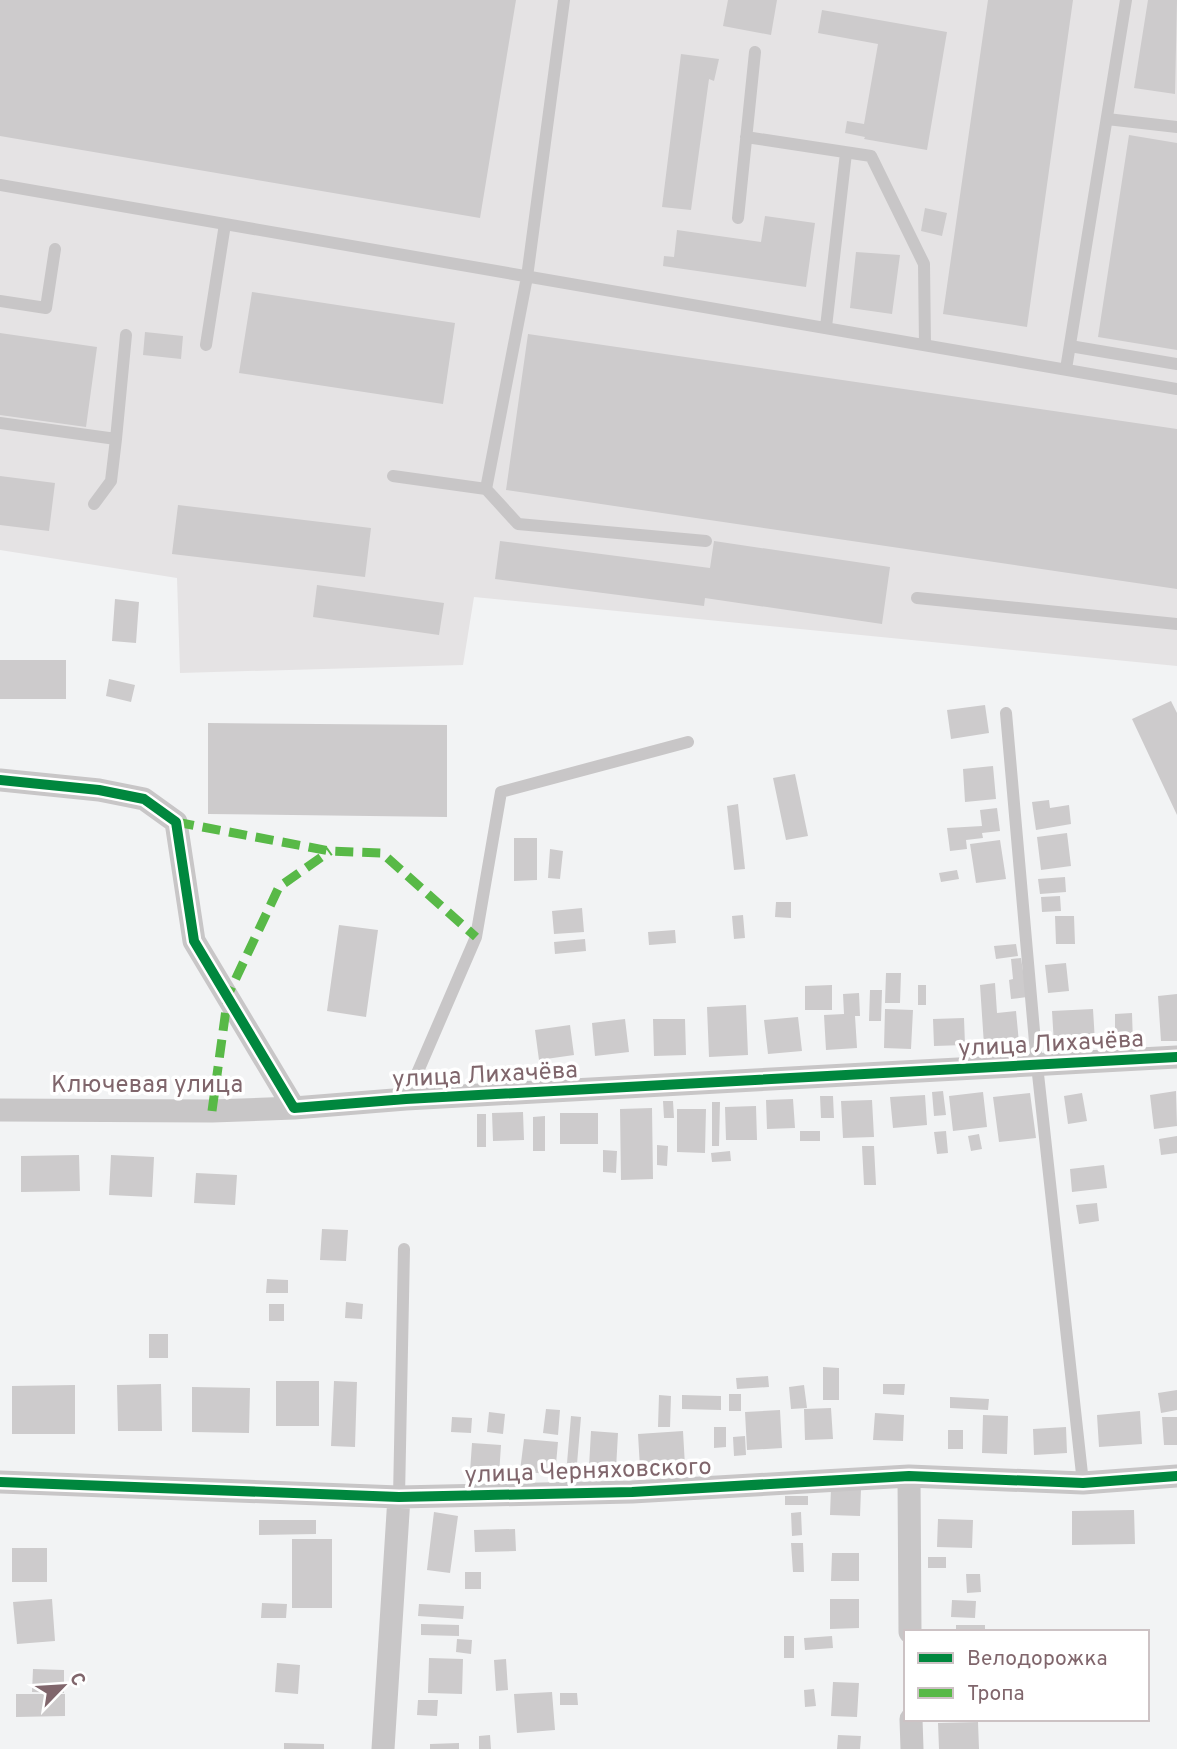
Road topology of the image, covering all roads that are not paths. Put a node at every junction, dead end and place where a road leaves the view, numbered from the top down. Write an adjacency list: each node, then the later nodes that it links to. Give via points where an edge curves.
1 (564, 0): 12 (lane)
2 (1126, 0): 4 (lane)
3 (755, 52): 6 (lane)
4 (1107, 119): 5 (lane); 18 (lane)
5 (1177, 127)
6 (747, 137): 7 (lane); 9 (lane)
7 (846, 153): 14 (lane); 17 (lane, via 871,156 924,264)
8 (0, 185): 10 (lane)
9 (738, 218)
10 (225, 224): 12 (lane); 16 (lane)
11 (55, 249): 13 (lane, via 47,308)
12 (527, 277): 14 (lane); 25 (lane)
13 (0, 301)
14 (826, 327): 17 (lane)
15 (126, 335): 23 (lane)
16 (206, 345)
17 (925, 345): 20 (lane)
18 (1070, 345): 19 (lane); 20 (lane)
19 (1177, 364)
20 (1066, 369): 21 (lane)
21 (1177, 389)
22 (0, 423): 23 (lane)
23 (116, 439): 26 (lane, via 111,481)
24 (393, 476): 25 (lane)
25 (486, 489): 27 (lane, via 518,524)
26 (94, 504)
27 (706, 541)
28 (916, 598): 29 (lane)
29 (1177, 624)
30 (1006, 713): 34 (lane)
31 (688, 742): 35 (lane, via 501,792 476,937)
32 (0, 780): 36 (street, via 144,799 176,822 194,941)
33 (1177, 1057): 34 (street, улица Лихачёва)
34 (1037, 1065): 35 (street, улица Лихачёва); 42 (lane)
35 (406, 1099): 36 (street, улица Лихачёва)
36 (294, 1108): 37 (street, Ключевая улица)
37 (0, 1110)
38 (404, 1249): 43 (lane)
39 (909, 1476): 42 (street, улица Черняховского); 43 (street, улица Черняховского, via 632,1492); 44 (street)
40 (1177, 1476): 42 (street, улица Черняховского)
41 (0, 1482): 43 (street, улица Черняховского)
42 (1083, 1483)
43 (399, 1497): 46 (street)
44 (911, 1630)
45 (911, 1721): 47 (street)
46 (383, 1749)
47 (912, 1749)

